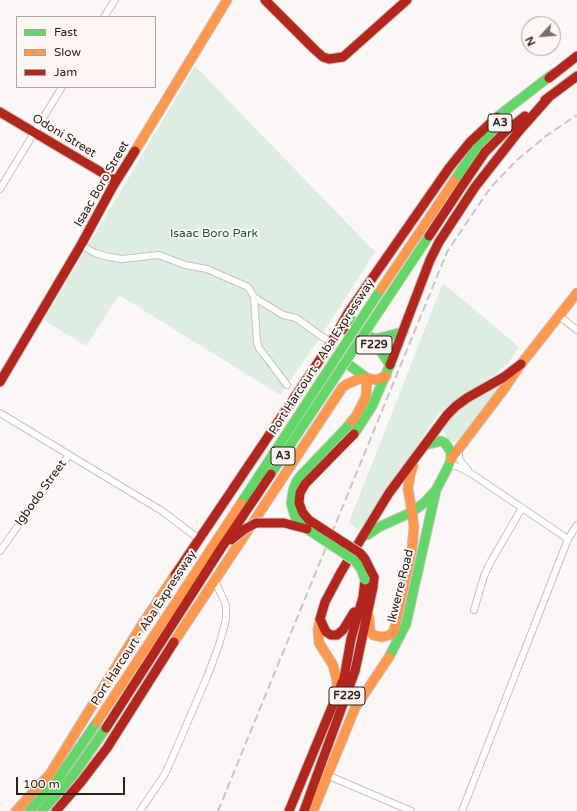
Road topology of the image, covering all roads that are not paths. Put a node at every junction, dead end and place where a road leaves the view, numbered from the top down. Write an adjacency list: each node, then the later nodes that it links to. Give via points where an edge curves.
1 (115, 0): 5 (street)
2 (227, 0): 13 (main road, Isaac Boro Street)
3 (265, 0): 4 (main road, via 314,49 323,57 330,59 343,57)
4 (407, 0)
5 (105, 16)
6 (577, 56): 7 (main road, Port Harcourt - Aba Expressway / A3)
7 (554, 73): 18 (main road, via 496,118 470,142); 58 (main road, Port Harcourt - Aba Expressway / A3, bridge, via 479,144 368,308 97,722 57,780)
8 (577, 76): 10 (main road, Port Harcourt - Aba Expressway / A3)
9 (61, 88): 12 (street)
10 (550, 96): 22 (main road, via 475,187 439,242); 46 (main road, Port Harcourt - Aba Expressway / A3, bridge, via 505,132 485,152)
11 (0, 112): 12 (main road, Odoni Street)
12 (34, 132): 13 (main road, Odoni Street); 14 (street)
13 (116, 181): 15 (main road, Isaac Boro Street)
14 (0, 189)
15 (81, 245): 16 (street, via 109,257 122,259 159,255 185,265 207,269 248,287); 28 (main road, Isaac Boro Street)
16 (254, 297): 23 (street, via 282,315 296,318); 29 (street, via 259,348)
17 (576, 298): 19 (main road, Ikwerre Road)
18 (348, 313): 20 (main road); 22 (main road, via 351,320 367,336 376,339)
19 (559, 316): 21 (street); 24 (main road, Ikwerre Road)
20 (340, 327): 23 (main road); 25 (main road, F229, via 380,350)
21 (577, 330)
22 (402, 332): 25 (main road)
23 (330, 344): 27 (main road, F229, via 330,350 334,354); 45 (main road)
24 (521, 364): 32 (main road, Ikwerre Road, via 456,406); 33 (main road, Ikwerre Road)
25 (390, 365): 26 (main road, F229)
26 (386, 376): 27 (main road, via 376,380); 31 (main road, F229, via 372,406)
27 (367, 378): 31 (main road, F229, via 366,397); 48 (main road, via 353,381 342,388)
28 (0, 382)
29 (286, 385)
30 (0, 413): 34 (street)
31 (351, 431): 42 (main road, F229, bridge, via 296,482 292,510); 49 (main road, F229, bridge, via 305,484 300,493 299,503 309,520 366,559)
32 (425, 445): 35 (main road, Ikwerre Road); 36 (main road, via 441,441 445,443 451,452)
33 (460, 447): 36 (main road, Ikwerre Road); 37 (street, via 459,458)
34 (69, 455): 45 (street, via 162,510); 47 (street, Igbodo Street)
35 (416, 459): 40 (main road, via 408,489); 43 (main road, Ikwerre Road, via 389,494)
36 (450, 462): 37 (street); 38 (main road, Ikwerre Road)
37 (472, 474): 39 (street)
38 (436, 490): 40 (main road, Ikwerre Road); 56 (main road, Ikwerre Road, via 406,624 389,656 355,708)
39 (522, 508): 44 (street); 53 (street, via 490,563)
40 (412, 512): 43 (main road, Ikwerre Road, via 379,526); 52 (main road, via 412,548 394,631 382,637 373,635 369,626)
41 (577, 525): 44 (street)
42 (307, 529): 46 (main road, bridge, via 284,523 265,522 245,529); 49 (main road, F229, bridge, via 355,561)
43 (364, 537): 54 (main road, Ikwerre Road, via 341,572 325,602)
44 (568, 538): 66 (street)
45 (199, 539): 48 (main road); 57 (main road, via 143,623 50,774)
46 (222, 546): 59 (main road, Port Harcourt - Aba Expressway / A3, bridge, via 106,728 74,774)
47 (0, 551)
48 (228, 559): 50 (main road)
49 (369, 578): 51 (main road, F229); 52 (main road, F229, via 373,587)
50 (214, 579): 60 (main road, via 107,748); 61 (street, via 226,605 226,620 219,644 168,768)
51 (362, 597): 54 (main road, via 343,630 337,634 331,635 326,632); 55 (main road, F229, via 350,639 344,678)
52 (369, 606): 63 (main road, F229, via 350,687)
53 (474, 610)
54 (320, 619): 55 (main road, Ikwerre Road, via 319,643 334,669)
55 (337, 697): 62 (main road, F229)
56 (327, 776): 64 (main road, Ikwerre Road); 65 (street)
57 (16, 811)
58 (29, 811)
59 (42, 811)
60 (56, 811)
61 (140, 811)
62 (289, 811)
63 (304, 811)
64 (313, 811)
65 (412, 811)
66 (462, 811)

